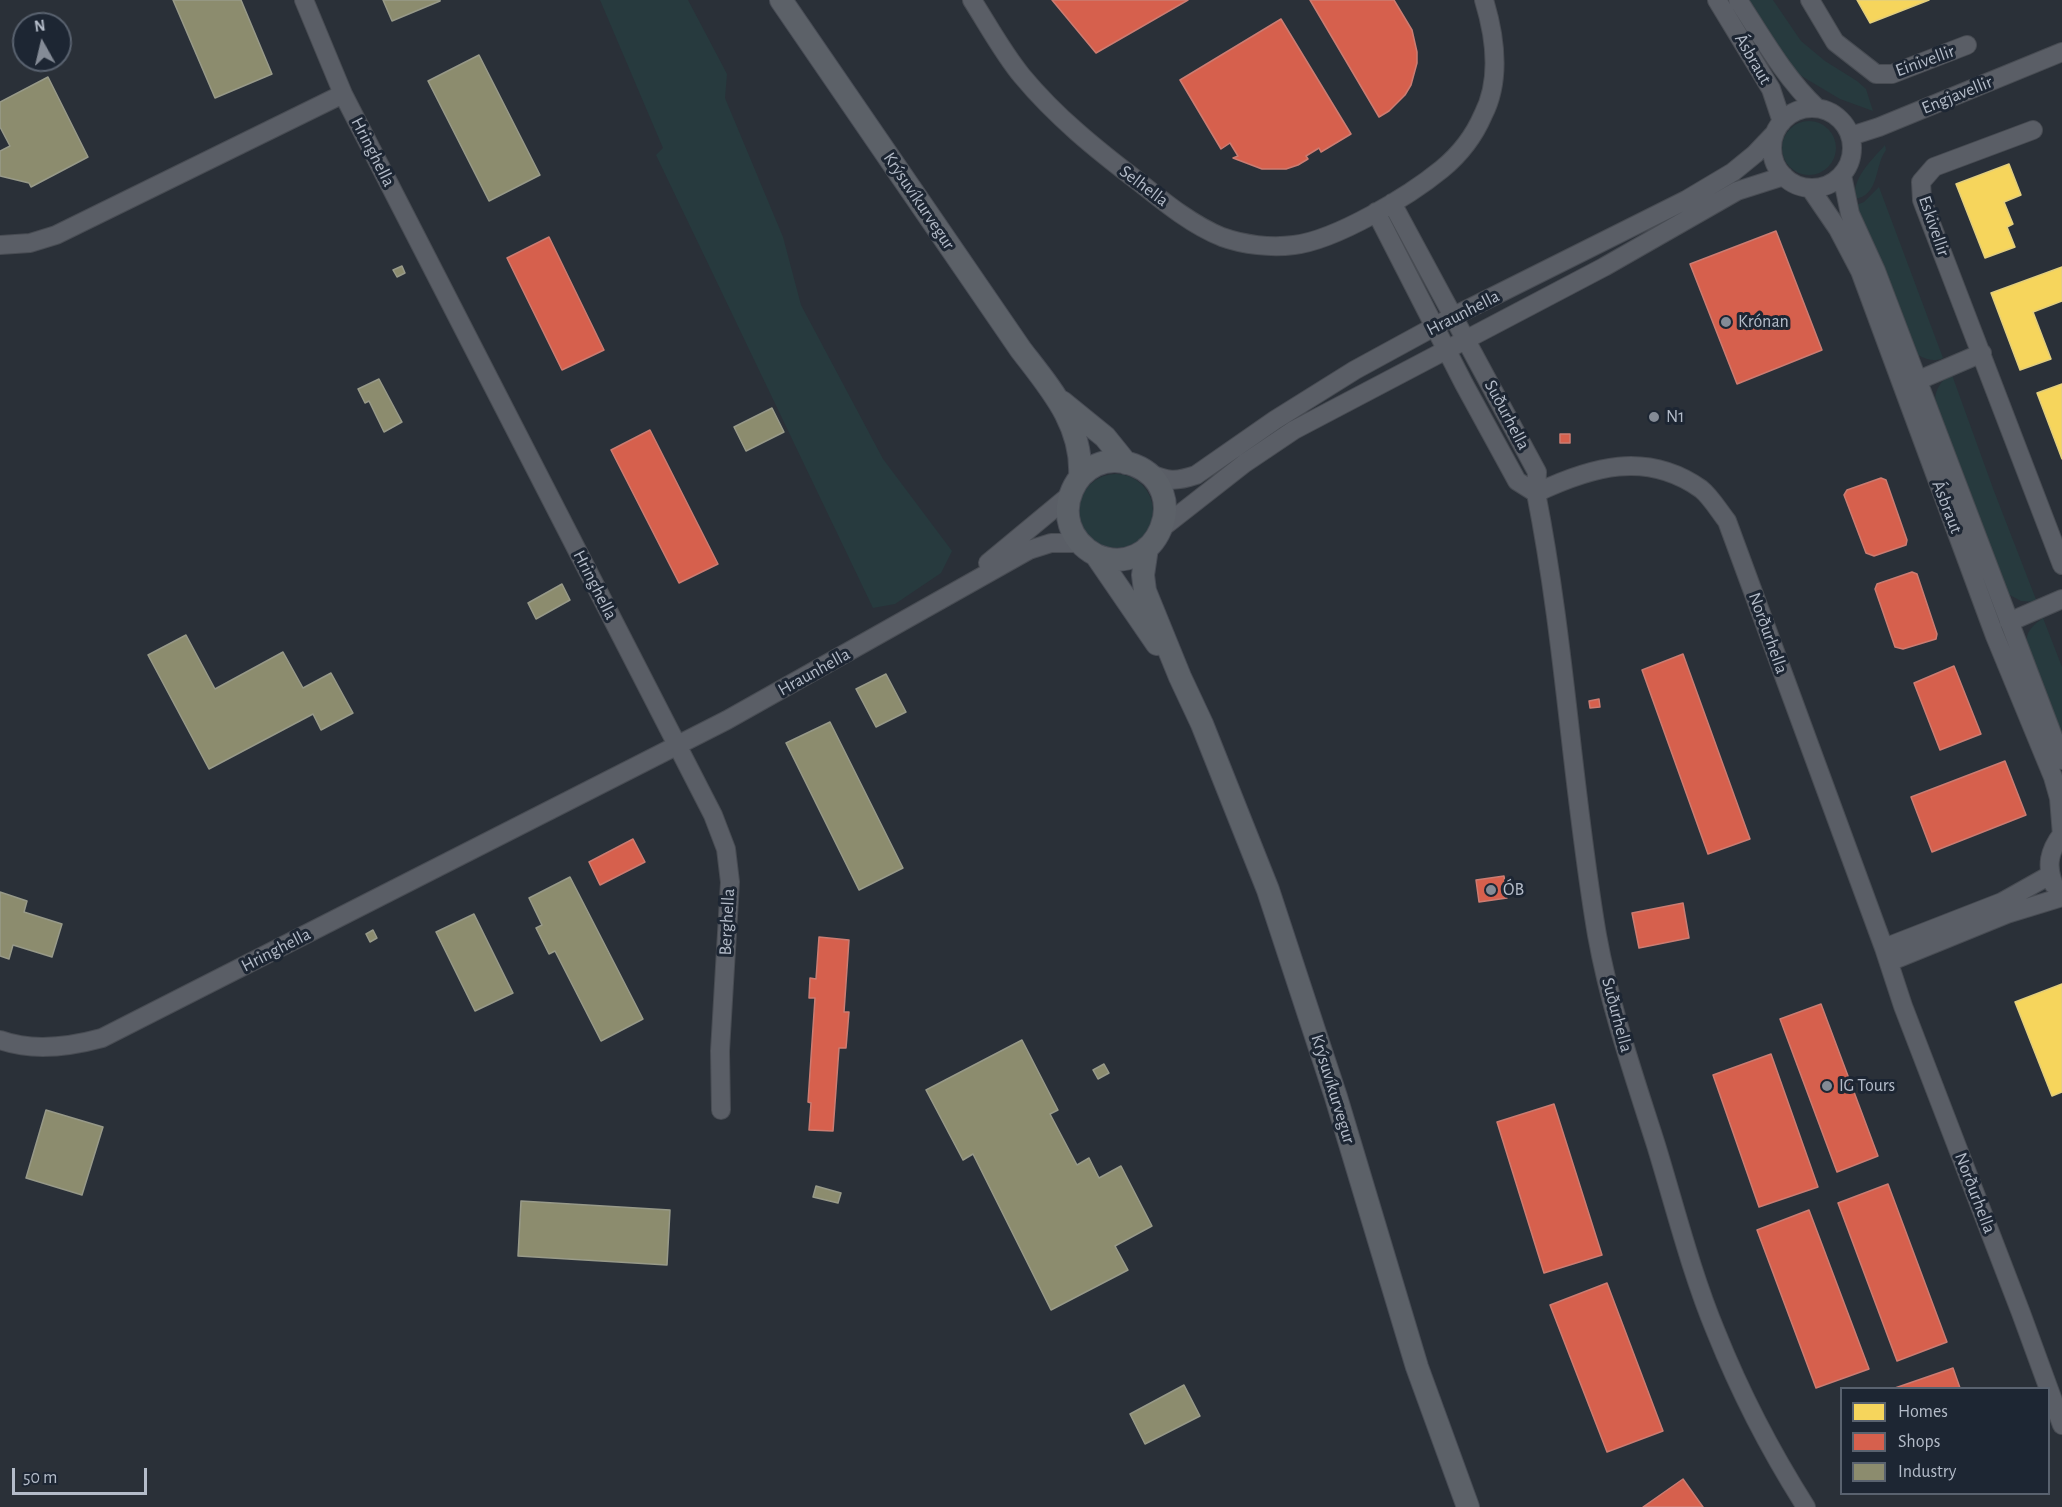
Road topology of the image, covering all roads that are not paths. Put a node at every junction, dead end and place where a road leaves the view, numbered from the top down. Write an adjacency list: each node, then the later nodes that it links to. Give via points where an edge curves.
1 (304, 0): 10 (street, Hringhella)
2 (781, 0): 27 (main road, Krýsuvíkurvegur)
3 (972, 0): 19 (street, Selhella, via 1020,75 1053,111 1192,221 1222,237 1257,246 1294,245 1330,236)
4 (1484, 0): 18 (street, Selhella, via 1491,24 1494,66 1484,114 1462,150 1442,169)
5 (1717, 0): 12 (street, Ásbraut, via 1771,89)
6 (1738, 0): 11 (street, Ásbraut, via 1771,51)
7 (1810, 0): 8 (street, Einivellir, via 1835,42 1876,74 1892,74)
8 (1967, 45)
9 (2062, 52): 14 (street, Engjavellir)
10 (343, 94): 20 (street, via 56,235 30,243); 40 (street, Hringhella)
11 (1817, 108): 12 (street, via 1797,111); 14 (street, via 1838,117)
12 (1778, 127): 16 (street, via 1772,151); 21 (street, Hraunhella, via 1733,172 1686,200)
13 (2033, 130): 25 (street, Eskivellir, via 1934,167 1921,182 1922,200)
14 (1851, 136): 15 (street, via 1850,163)
15 (1842, 175): 17 (street, via 1828,185); 26 (street, Ásbraut, via 1850,214)
16 (1784, 176): 17 (street); 23 (street, Hraunhella, via 1737,190)
17 (1810, 188): 42 (street, Ásbraut, via 1860,271 1995,636 2053,777)
18 (1392, 203): 19 (street, Selhella); 21 (street)
19 (1376, 212): 22 (street)
20 (0, 245)
21 (1454, 316): 22 (street, Hraunhella); 23 (street)
22 (1435, 327): 24 (street); 29 (street, Hraunhella, via 1355,370 1196,475 1170,480)
23 (1467, 340): 24 (street, Hraunhella); 31 (street, Suðurhella, via 1537,472)
24 (1447, 351): 31 (street, Suðurhella, via 1517,481); 32 (street, Hraunhella, via 1294,430)
25 (1982, 353): 26 (street); 35 (street, Eskivellir)
26 (1919, 380): 38 (street, Ásbraut)
27 (1060, 401): 28 (main road, Krýsuvíkurvegur, via 1105,436); 30 (main road, Krýsuvíkurvegur, via 1078,445)
28 (1126, 463): 29 (main road); 30 (main road, via 1101,464)
29 (1148, 473): 32 (main road, via 1164,499)
30 (1075, 486): 34 (main road, via 1067,504 1068,521); 36 (street, Hraunhella)
31 (1536, 493): 45 (street, Norðurhella, via 1611,466 1650,467 1703,490 1727,521); 52 (street, Suðurhella, via 1598,936 1619,1028 1716,1333 1771,1446)
32 (1162, 528): 33 (main road)
33 (1147, 548): 34 (main road, via 1122,559 1102,558); 39 (main road, Krýsuvíkurvegur, via 1145,591)
34 (1088, 549): 36 (street, Hraunhella, via 1061,543 1040,545); 39 (main road, Krýsuvíkurvegur)
35 (2062, 565)
36 (949, 595): 40 (street, Hraunhella)
37 (2062, 599): 38 (street)
38 (2009, 622): 41 (street, Ásbraut)
39 (1180, 677): 51 (main road, Krýsuvíkurvegur, via 1268,890 1326,1065 1417,1367)
40 (677, 746): 46 (street, Hringhella, via 102,1038 75,1046 40,1047); 47 (street, Berghella, via 713,815 726,849 730,882 720,1051)
41 (2062, 760)
42 (2062, 834): 43 (street, via 2051,853)
43 (2050, 875): 44 (street); 45 (street, via 2002,902)
44 (2062, 897): 45 (street)
45 (1887, 955): 48 (street, Norðurhella)
46 (0, 1040)
47 (721, 1110)
48 (2048, 1387)
49 (2050, 1392): 50 (street, Norðurhella)
50 (2062, 1425)
51 (1468, 1507)
52 (1806, 1507)

